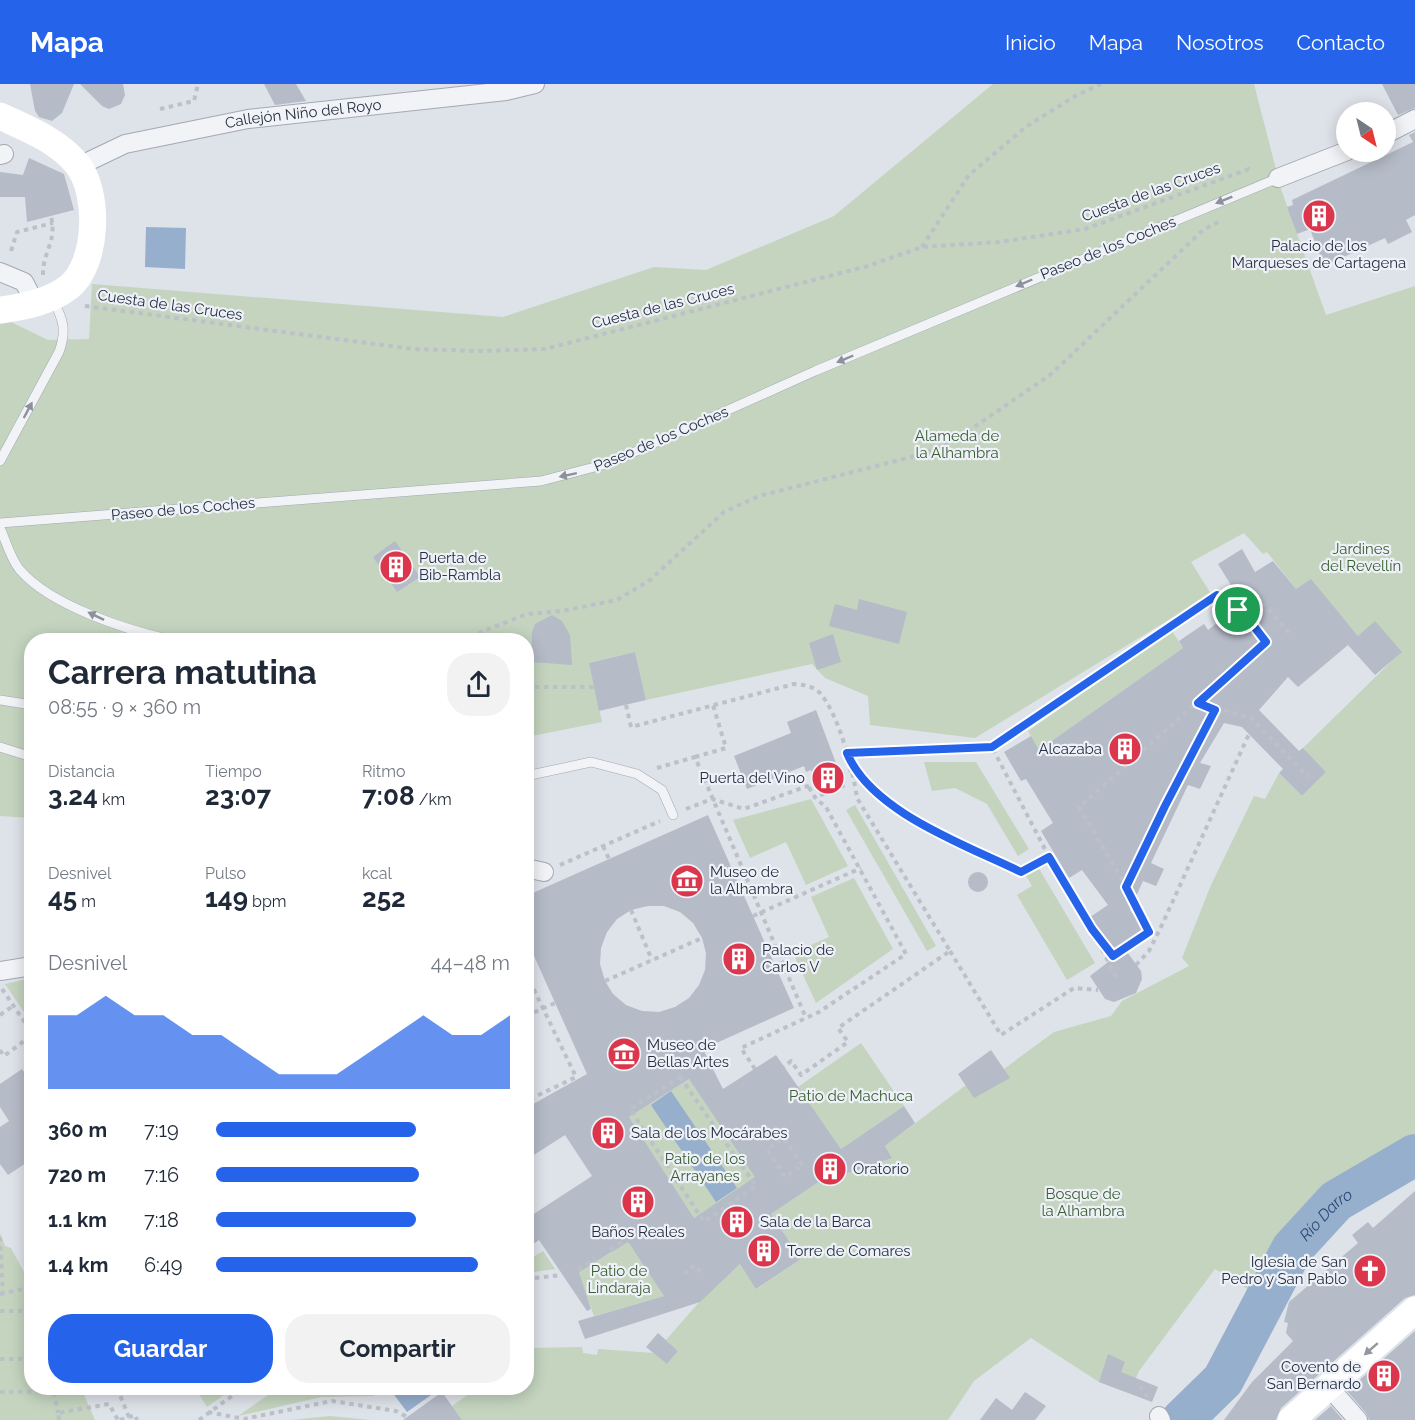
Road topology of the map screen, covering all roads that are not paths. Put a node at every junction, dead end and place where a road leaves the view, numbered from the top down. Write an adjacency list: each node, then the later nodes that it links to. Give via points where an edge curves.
1 (535, 84): 6 (street, Callejón Niño del Royo, via 506,91 248,119 125,144)
2 (0, 116): 6 (street, via 56,144)
3 (1415, 118): 4 (street)
4 (1396, 128)
5 (1336, 155): 7 (street)
6 (79, 166): 9 (street, via 89,191 92,245 84,268 70,287)
7 (1278, 178): 12 (lane, Paseo de los Coches, one-way to 12, via 815,371 610,463 576,474 541,481)
8 (0, 272): 9 (street)
9 (43, 293): 10 (street); 11 (lane, one-way to 9, via 65,336 64,324)
10 (0, 310)
11 (0, 462)
12 (0, 526): 13 (lane, one-way to 12, via 123,629 51,594 19,570)
13 (140, 633)
14 (0, 700): 15 (lane)
15 (24, 704)
16 (0, 747): 17 (lane)
17 (24, 754)
18 (534, 774): 19 (lane, via 591,762 637,774 662,790)
19 (673, 815)
20 (24, 967): 21 (street)
21 (0, 971)
22 (1415, 1310): 23 (street, one-way to 23)
23 (1328, 1386): 24 (street); 25 (street)
24 (1291, 1420)
25 (1358, 1420)

